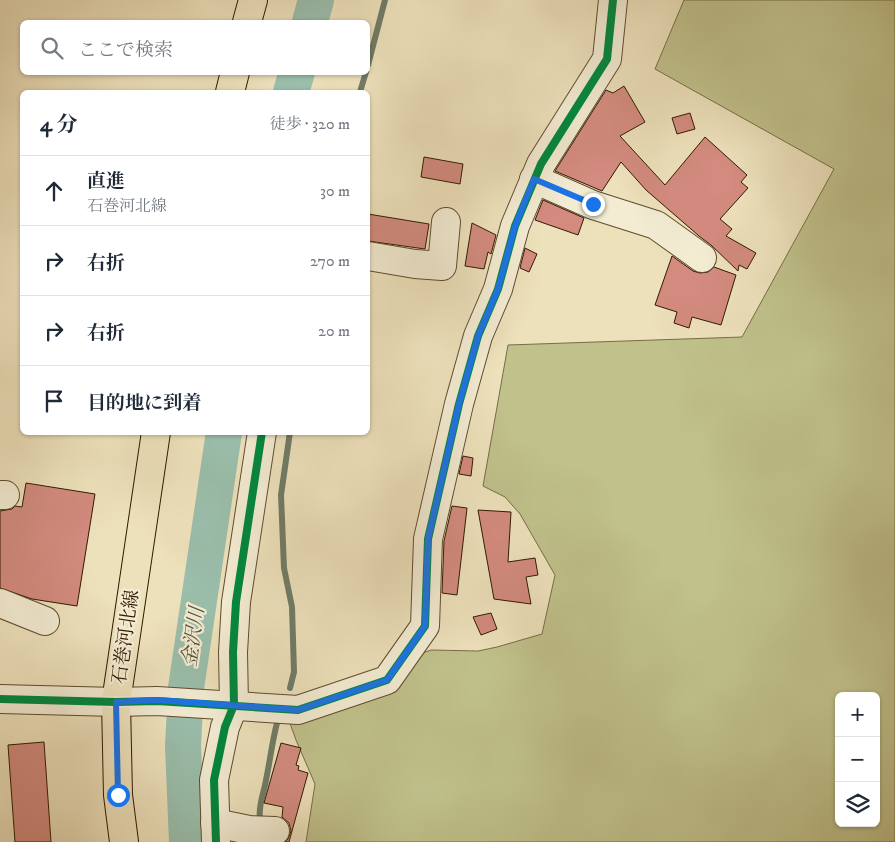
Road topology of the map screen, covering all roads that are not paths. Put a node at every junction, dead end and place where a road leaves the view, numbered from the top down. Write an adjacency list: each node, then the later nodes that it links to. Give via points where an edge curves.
1 (253, 0): 3 (main road)
2 (613, 0): 6 (street, via 607,59 540,164)
3 (248, 20)
4 (234, 75): 5 (main road)
5 (230, 90)
6 (534, 179): 9 (street, via 593,204 656,225); 16 (street, via 515,226 498,289 478,336 459,404 428,539 425,626 387,680 298,710)
7 (446, 222): 8 (street, via 442,266)
8 (370, 256)
9 (702, 258)
10 (156, 435): 15 (main road, 石巻河北線)
11 (262, 435): 16 (street, via 236,602)
12 (0, 603): 13 (street)
13 (45, 621)
14 (0, 699): 15 (street)
15 (116, 702): 16 (street, via 157,700); 19 (main road, 石巻河北線, via 118,795)
16 (227, 705): 18 (street, via 214,780)
17 (275, 830): 18 (street)
18 (216, 832)
19 (124, 842)

